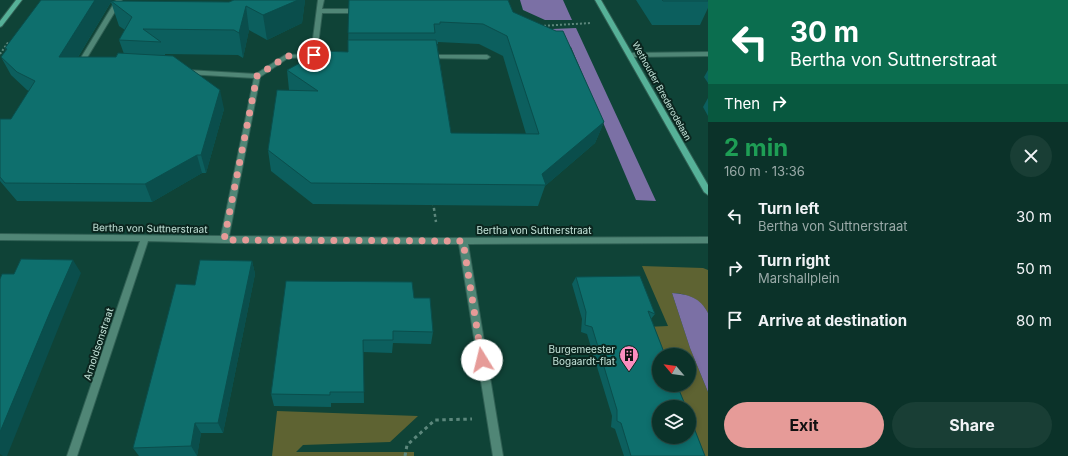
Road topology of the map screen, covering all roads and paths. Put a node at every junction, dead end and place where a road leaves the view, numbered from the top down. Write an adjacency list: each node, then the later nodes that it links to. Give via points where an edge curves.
1 (19, 0): 10 (street)
2 (119, 0): 8 (street)
3 (321, 0): 5 (street)
4 (598, 0): 15 (street, Wethouder Brederodelaan)
5 (320, 11): 6 (street); 13 (street)
6 (366, 11)
7 (115, 19): 8 (street)
8 (107, 20): 18 (street, via 79,66)
9 (586, 24): 11 (path)
10 (0, 25)
11 (537, 26)
12 (708, 54): 15 (street)
13 (314, 55): 14 (street); 20 (street, via 287,56)
14 (330, 55)
15 (631, 55): 21 (street, Wethouder Brederodelaan)
16 (422, 56): 17 (street)
17 (487, 57)
18 (87, 67)
19 (180, 72): 20 (street)
20 (257, 76): 25 (street)
21 (708, 192)
22 (433, 197): 27 (path)
23 (0, 237): 24 (street, Bertha von Suttnerstraat)
24 (145, 238): 25 (street, Bertha von Suttnerstraat); 30 (street, Arnoldsonstraat)
25 (224, 240): 27 (street, Bertha von Suttnerstraat)
26 (708, 240): 28 (street, Bertha von Suttnerstraat)
27 (438, 241): 28 (street, Bertha von Suttnerstraat)
28 (463, 241): 29 (street)
29 (492, 419): 31 (path, via 435,420 407,445); 32 (street)
30 (72, 456)
31 (405, 456)
32 (498, 456)

